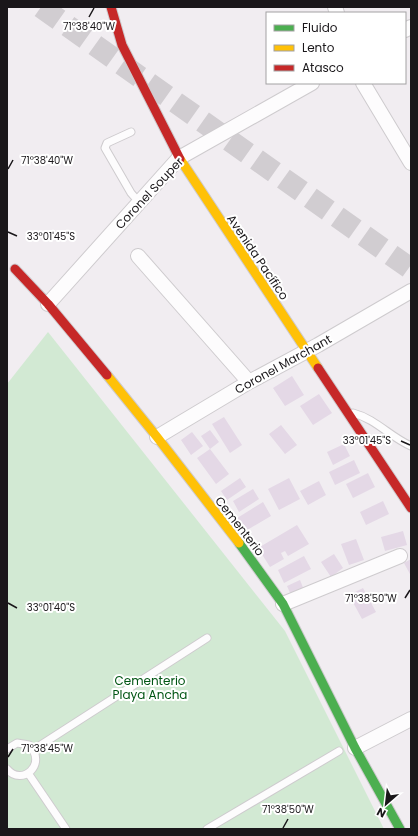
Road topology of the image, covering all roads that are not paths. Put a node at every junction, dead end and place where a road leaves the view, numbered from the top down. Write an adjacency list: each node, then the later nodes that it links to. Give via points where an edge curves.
1 (111, 7): 5 (street, Avenida Pacífico, via 122,45)
2 (310, 84): 5 (street, Coronel Souper)
3 (364, 84): 6 (street)
4 (132, 132): 7 (lane, via 107,143 105,148)
5 (178, 158): 7 (street, Coronel Souper); 12 (street, Avenida Pacífico)
6 (411, 163)
7 (139, 202): 11 (street, Coronel Souper)
8 (138, 256): 13 (street)
9 (15, 269): 11 (street, Cementerio)
10 (411, 291): 12 (street, Coronel Marchant)
11 (48, 304): 15 (street, Cementerio)
12 (306, 351): 13 (street, Coronel Marchant); 14 (street, Avenida Pacífico)
13 (249, 382): 15 (street, Coronel Marchant)
14 (347, 412): 16 (lane, via 371,420 397,440); 17 (street, Avenida Pacífico)
15 (157, 437): 19 (street, Cementerio)
16 (411, 446)
17 (411, 508)
18 (400, 556): 19 (street)
19 (283, 604): 24 (street, Cementerio)
20 (207, 638): 25 (lane)
21 (411, 719): 24 (street)
22 (7, 738): 23 (lane)
23 (9, 747): 25 (lane, via 23,743)
24 (355, 748): 31 (street, Cementerio)
25 (33, 750): 28 (lane, via 36,762)
26 (339, 752): 30 (lane)
27 (7, 769): 28 (lane, via 15,775)
28 (28, 773): 29 (lane)
29 (66, 829)
30 (207, 829)
31 (400, 829)

